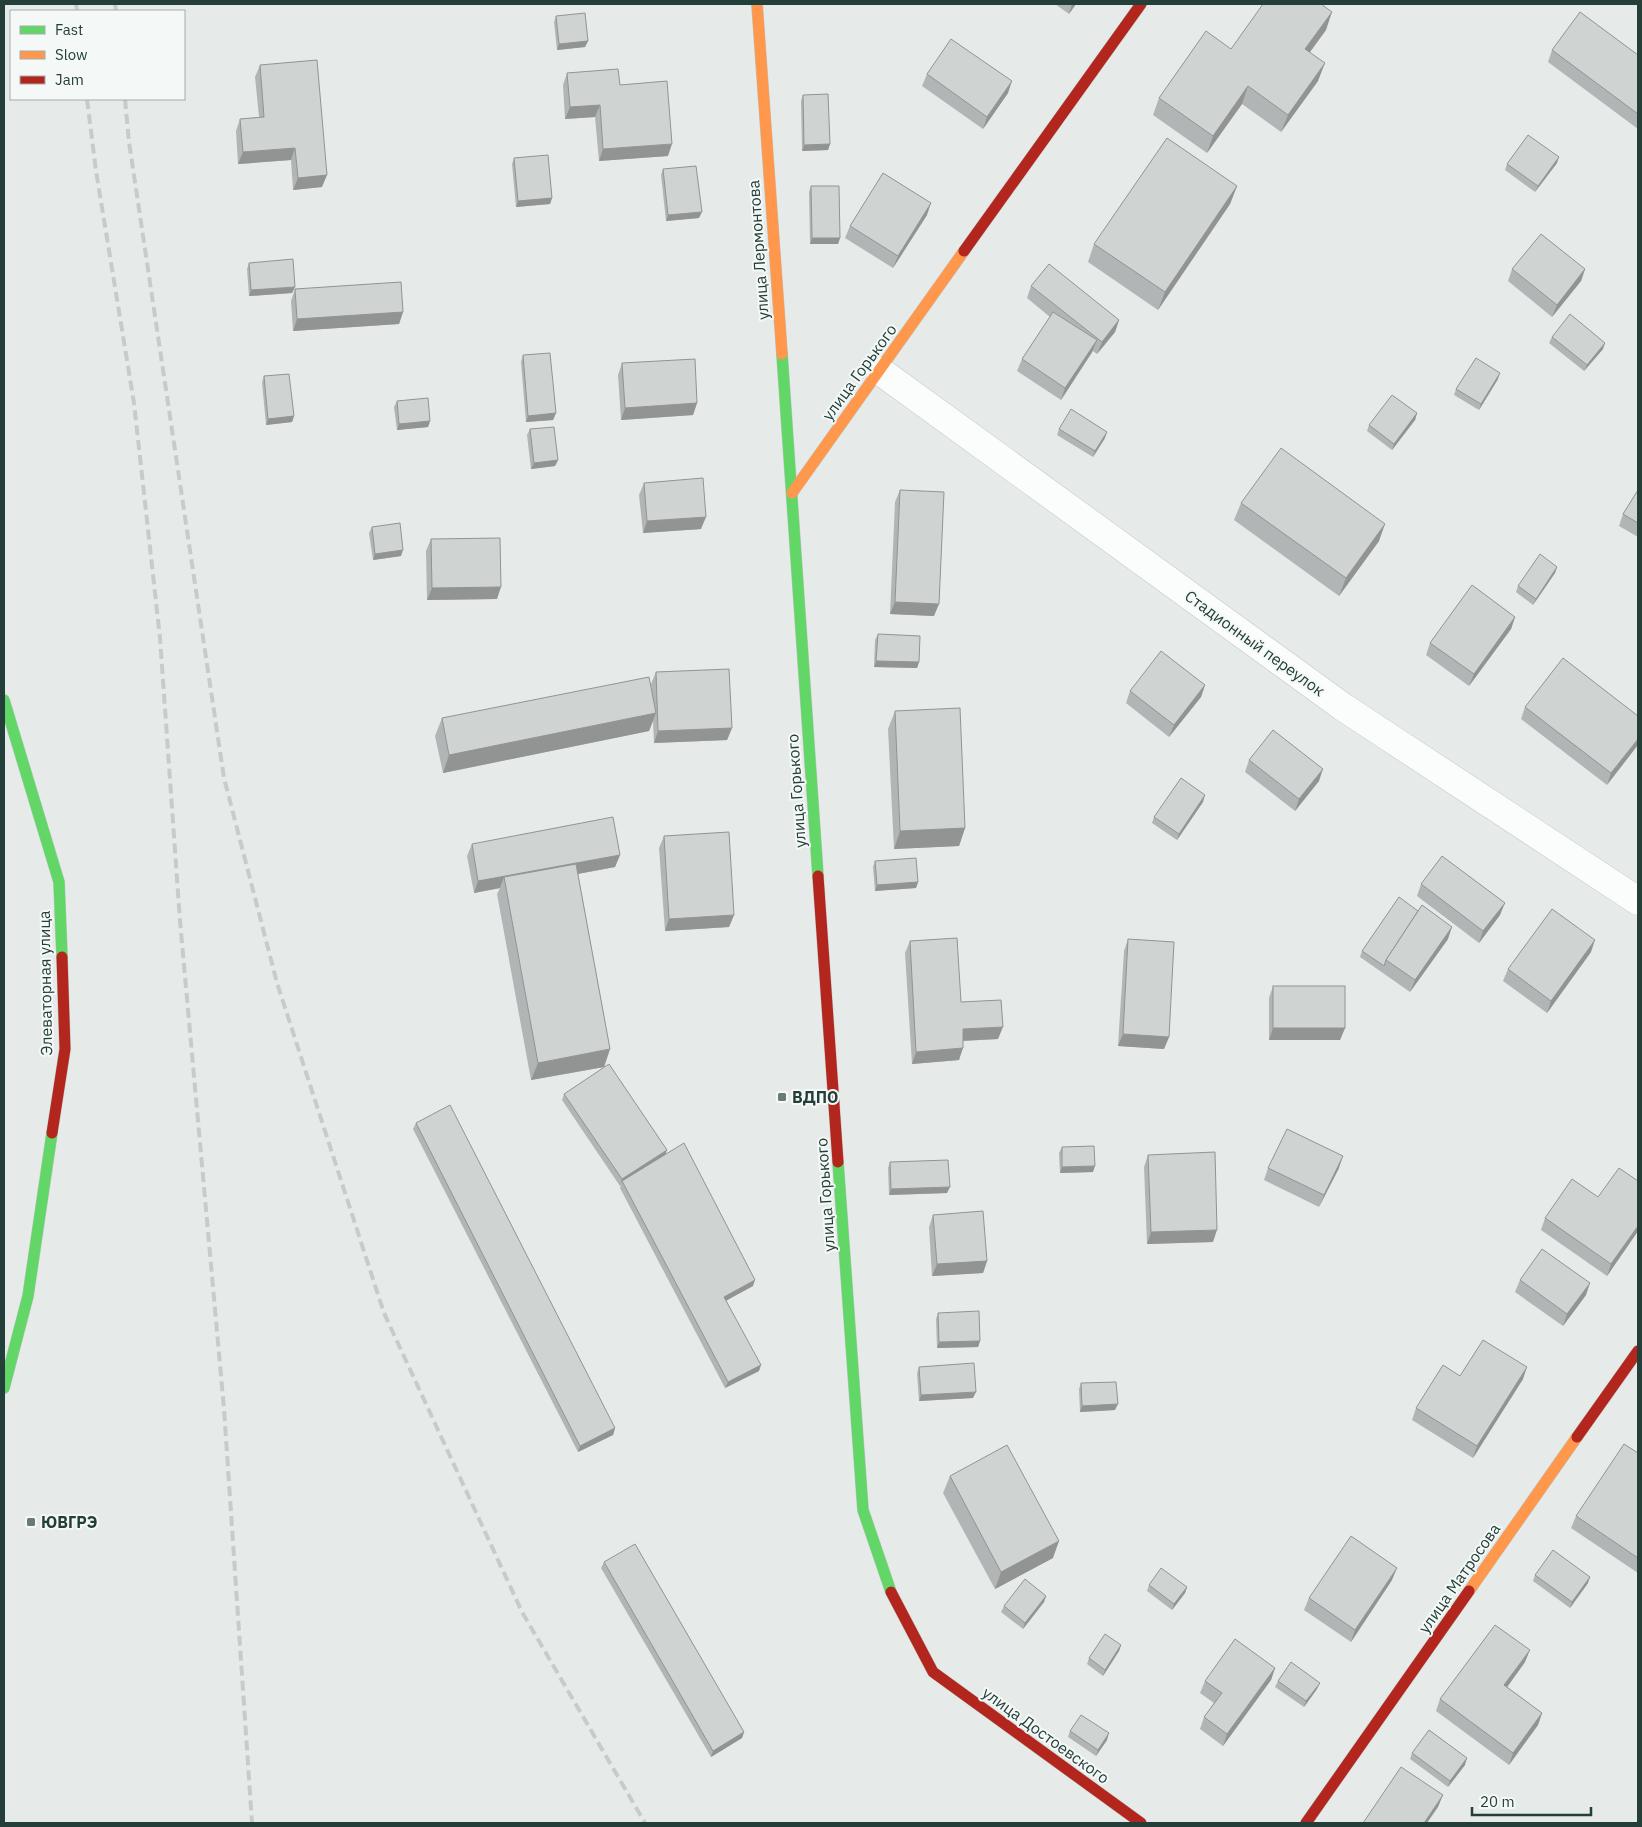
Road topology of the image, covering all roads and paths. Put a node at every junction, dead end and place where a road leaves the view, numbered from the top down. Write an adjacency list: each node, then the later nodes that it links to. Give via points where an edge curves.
1 (757, 4): 4 (main road, улица Лермонтова)
2 (1141, 4): 3 (main road, улица Горького)
3 (880, 371): 4 (main road, улица Горького); 6 (street, Стадионный переулок, via 1343,707)
4 (792, 493): 9 (main road, улица Горького, via 863,1510 890,1590)
5 (4, 700): 8 (main road, Элеваторная улица, via 59,882 65,1049 28,1296)
6 (1638, 901)
7 (1638, 1351): 13 (main road, улица Матросова)
8 (4, 1388)
9 (933, 1672): 10 (main road, улица Достоевского)
10 (1104, 1798): 11 (main road); 12 (main road, улица Достоевского)
11 (1111, 1815)
12 (1141, 1823)
13 (1306, 1823)

